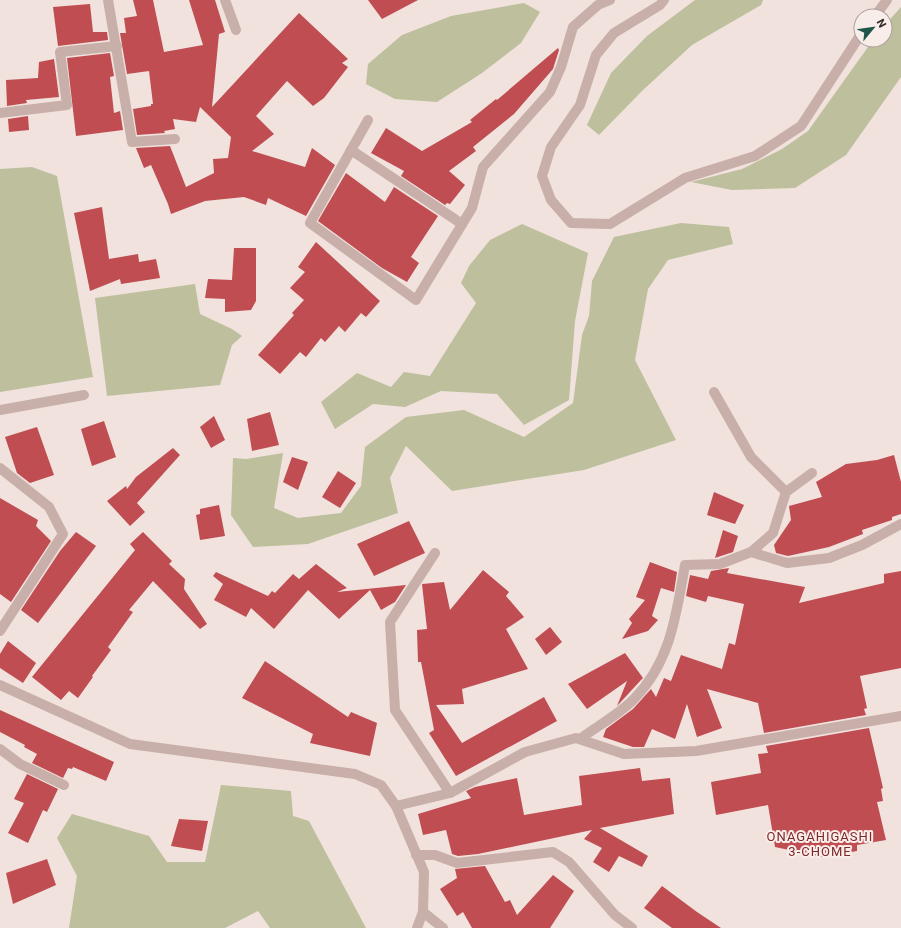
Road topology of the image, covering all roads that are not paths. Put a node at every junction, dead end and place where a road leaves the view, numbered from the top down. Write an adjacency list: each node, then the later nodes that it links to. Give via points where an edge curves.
1 (108, 0): 6 (street)
2 (225, 0): 5 (street)
3 (610, 0): 12 (street, via 598,5 573,27 561,67 550,92 483,167 472,208)
4 (664, 0): 7 (street, via 614,33 596,55 580,105 551,147 542,176 551,200 571,223 610,224 685,178 755,156 801,126)
5 (236, 30)
6 (117, 46): 8 (street, via 60,52 67,105); 10 (street, via 132,142)
7 (853, 46)
8 (0, 113)
9 (368, 120): 11 (street)
10 (175, 139)
11 (351, 150): 12 (street); 12 (street, via 310,223 416,300)
12 (462, 224)
13 (714, 392): 18 (street, via 751,457)
14 (84, 395): 15 (street)
15 (0, 410)
16 (0, 468): 22 (street, via 48,507 63,534)
17 (812, 473): 18 (street)
18 (786, 492): 20 (street, via 773,533)
19 (901, 524): 20 (street, via 862,545 830,558 787,563)
20 (751, 552): 25 (street, via 720,564 685,565 672,632 658,667 634,700)
21 (435, 554): 28 (street, via 390,622 395,710)
22 (0, 631)
23 (0, 685): 29 (street, via 130,744 355,774 381,785)
24 (901, 716): 25 (street, via 696,752 624,754)
25 (580, 739): 28 (street, via 525,752)
26 (0, 749): 27 (street, via 20,764)
27 (64, 785)
28 (450, 793): 29 (street)
29 (396, 806): 30 (street)
30 (416, 855): 31 (street, via 424,872); 34 (street, via 435,855 457,863 553,852 570,862 615,915)
31 (423, 912): 32 (street); 33 (street)
32 (418, 928)
33 (443, 928)
34 (632, 928)

